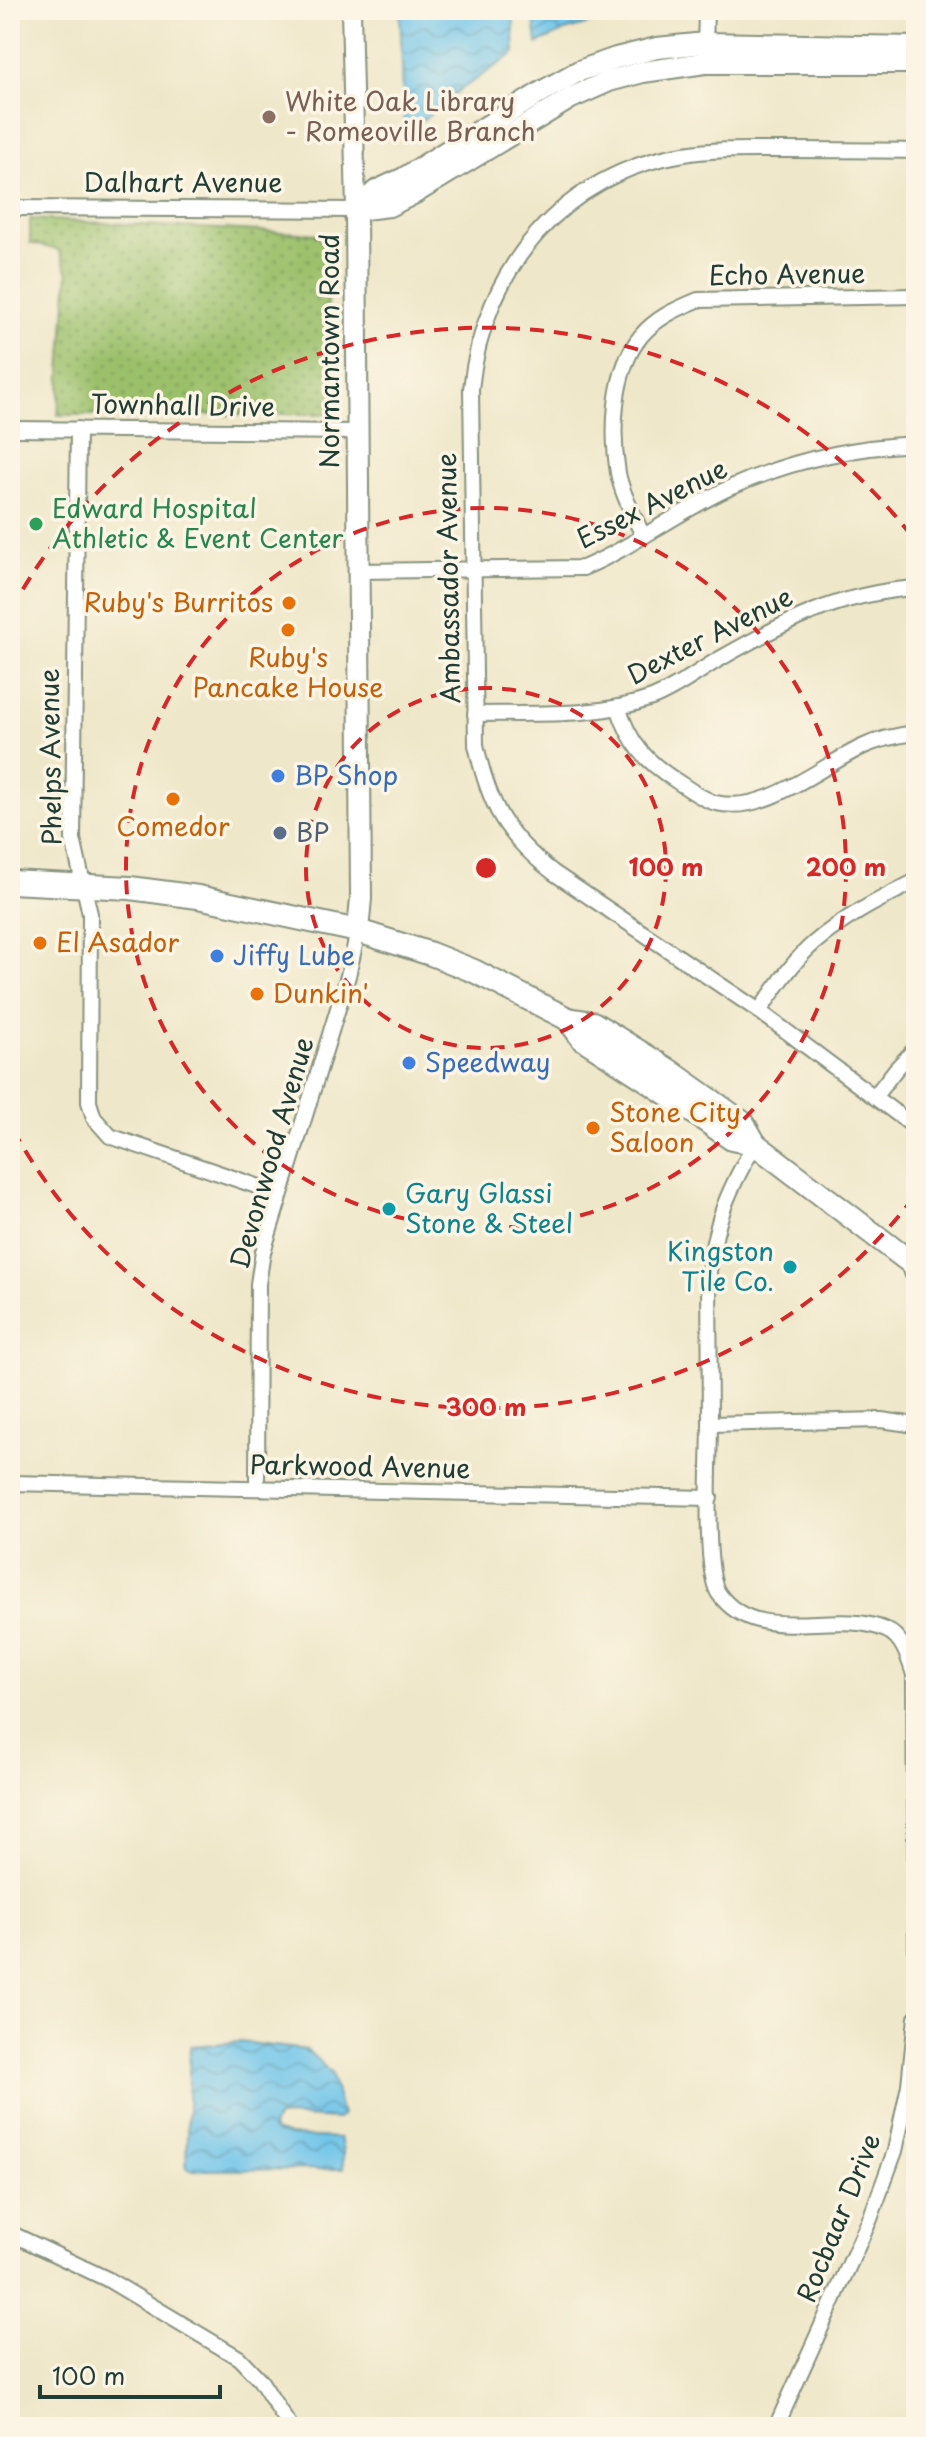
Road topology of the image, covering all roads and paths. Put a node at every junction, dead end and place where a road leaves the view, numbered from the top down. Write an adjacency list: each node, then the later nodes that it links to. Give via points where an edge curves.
1 (351, 10): 8 (street, Normantown Road)
2 (706, 10): 4 (street)
3 (916, 47): 4 (main road, Dalhart Avenue)
4 (705, 53): 5 (main road, Dalhart Avenue); 8 (main road, Dalhart Avenue, via 609,81 571,98 415,193 389,206)
5 (916, 63)
6 (916, 151): 16 (street, Ambassador Avenue, via 682,154 611,176 548,222 505,276 477,347 471,389)
7 (10, 208): 8 (street, Dalhart Avenue)
8 (356, 210): 12 (main road, Normantown Road)
9 (916, 296): 14 (street, Echo Avenue, via 698,300 666,313 642,334 620,377 616,424 618,473)
10 (10, 429): 11 (street, Townhall Drive)
11 (78, 429): 12 (street, Townhall Drive); 23 (street, Phelps Avenue, via 73,839)
12 (356, 432): 15 (main road, Normantown Road)
13 (916, 444): 14 (street, Essex Avenue, via 879,446 776,471 727,489)
14 (643, 536): 16 (street, Essex Avenue, via 583,568)
15 (358, 571): 16 (street, Essex Avenue); 24 (main road, Normantown Road)
16 (473, 571): 19 (street, Ambassador Avenue)
17 (916, 588): 18 (street, Dexter Avenue, via 871,593 799,616 654,697)
18 (618, 707): 19 (street, Dexter Avenue); 20 (street, via 649,761 711,802 727,805 753,803 866,745)
19 (475, 714): 25 (street, Ambassador Avenue, via 486,788 530,855)
20 (916, 733)
21 (916, 881): 25 (street, via 814,944)
22 (10, 882): 23 (main road)
23 (82, 885): 24 (main road, via 186,895); 30 (street, Phelps Avenue, via 90,914 89,1102 101,1127 125,1143)
24 (358, 931): 29 (main road, via 474,971 568,1019 582,1038 732,1139); 30 (street, Devonwood Avenue)
25 (759, 1011): 27 (street, Ambassador Avenue)
26 (916, 1048): 27 (street)
27 (875, 1096): 28 (street, Ambassador Avenue)
28 (916, 1128)
29 (755, 1144): 31 (main road); 32 (street, via 727,1193 714,1234 709,1271)
30 (280, 1194): 35 (street, Devonwood Avenue, via 258,1284)
31 (915, 1267)
32 (710, 1424): 33 (street, via 881,1420); 36 (street)
33 (916, 1425)
34 (10, 1483): 35 (street, Parkwood Avenue)
35 (257, 1488): 36 (street, Parkwood Avenue)
36 (710, 1498): 37 (street, via 713,1579 717,1592 738,1615 762,1622 864,1624 889,1630 907,1652 914,1675)
37 (916, 1957)
38 (916, 2018): 41 (street, Rocbaar Drive, via 895,2151)
39 (10, 2233): 40 (street, via 107,2279 239,2358)
40 (290, 2427)
41 (776, 2427)

